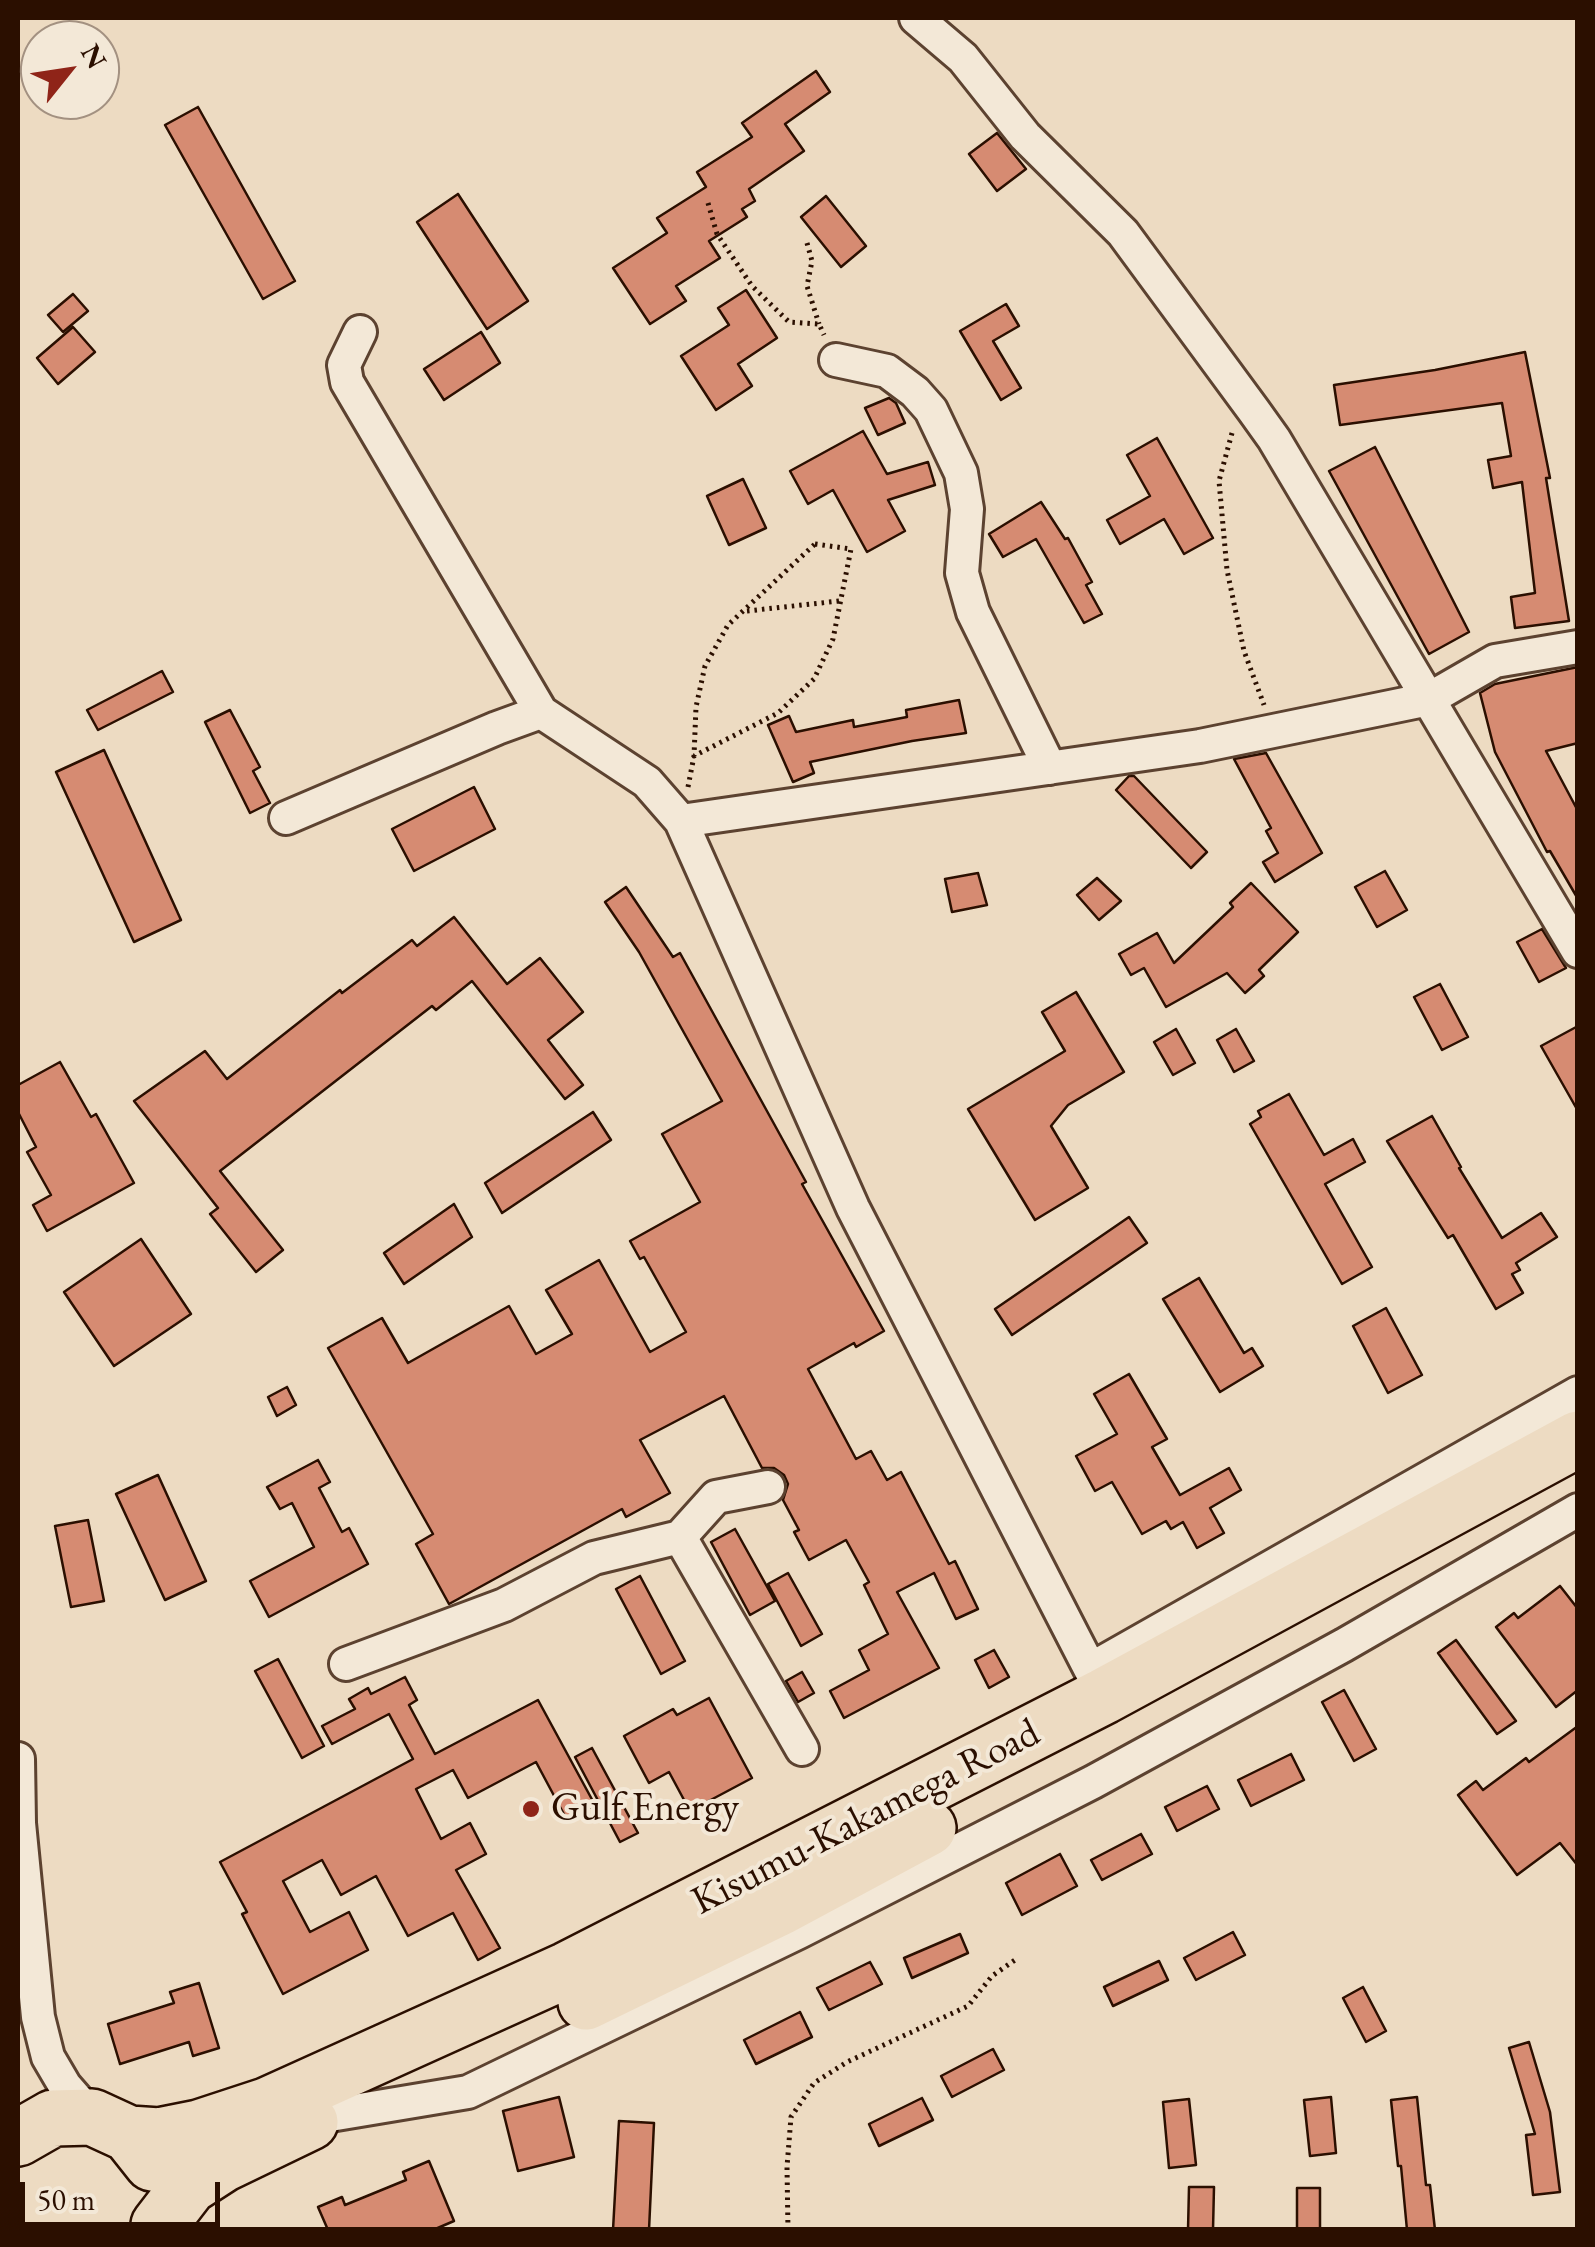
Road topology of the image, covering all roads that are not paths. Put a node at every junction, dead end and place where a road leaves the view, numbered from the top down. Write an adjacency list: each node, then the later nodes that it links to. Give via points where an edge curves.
1 (916, 18): 5 (street, via 963,58 1025,136 1159,278 1274,439)
2 (360, 332): 6 (street, via 344,364 347,382)
3 (836, 360): 7 (street, via 888,372 931,410 961,473 967,509 962,573 973,612)
4 (1578, 646): 5 (street, via 1495,661)
5 (1429, 699): 7 (street, via 1200,746); 10 (street)
6 (542, 712): 8 (street); 9 (street, via 647,782)
7 (1050, 768): 9 (street)
8 (286, 818)
9 (681, 821): 18 (street, via 852,1208)
10 (1578, 951)
11 (1578, 1394): 18 (street)
12 (1578, 1438): 18 (highway, Kisumu-Kakamega Road)
13 (1578, 1478): 22 (highway, Kisumu-Kakamega Road, via 781,1907 506,2040)
14 (768, 1488): 16 (street, via 716,1497)
15 (1578, 1510): 22 (street, via 1092,1782 468,2092)
16 (680, 1537): 17 (street, via 594,1558 504,1605); 19 (street)
17 (346, 1664)
18 (1098, 1682): 23 (highway, Kisumu-Kakamega Road, via 567,1970 439,2029 266,2106 172,2134)
19 (802, 1749)
20 (18, 1758): 21 (street)
21 (18, 1837): 23 (street, via 48,2057 65,2086)
22 (324, 2116): 25 (highway, Kisumu-Kakamega Road, via 189,2186)
23 (111, 2126): 24 (highway, Kisumu-Kakamega Road, via 52,2118); 25 (highway, via 154,2166 162,2205)
24 (18, 2138)
25 (158, 2227)

